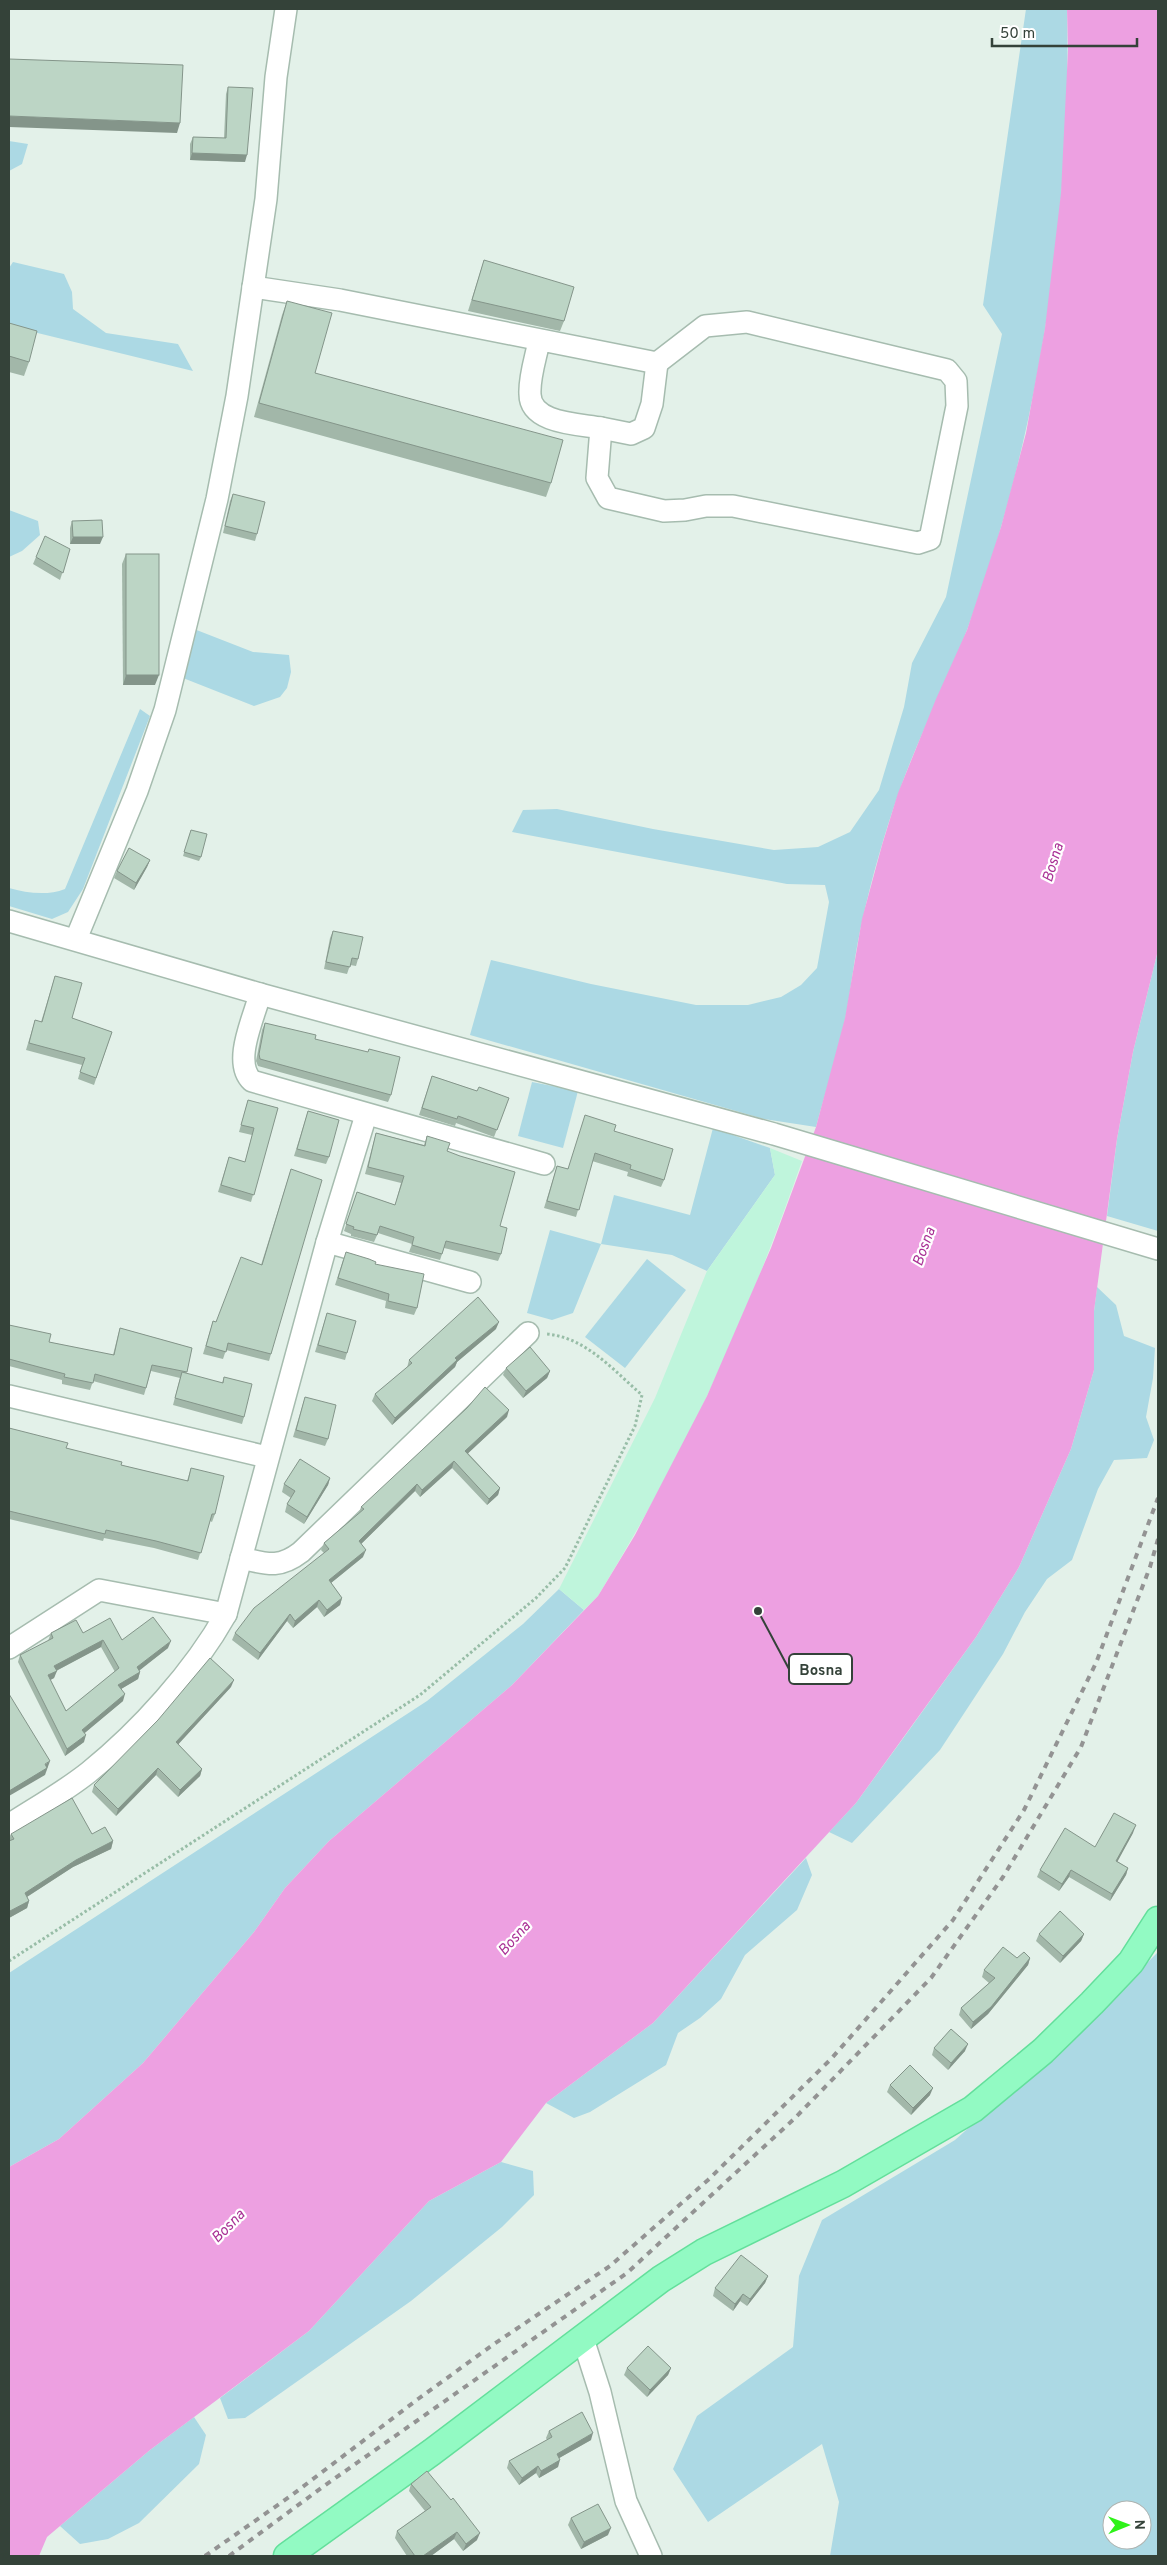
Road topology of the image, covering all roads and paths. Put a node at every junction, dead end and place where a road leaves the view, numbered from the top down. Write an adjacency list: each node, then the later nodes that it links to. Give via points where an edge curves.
1 (286, 9): 2 (street, via 276,77 266,199)
2 (253, 287): 3 (street, via 340,300); 7 (street, via 237,396 216,499 165,710 137,791)
3 (540, 340): 4 (street); 5 (street, via 530,395 537,412 550,418)
4 (657, 363): 5 (street, via 652,404 644,428 632,434); 5 (street, via 705,326 747,322 947,370 956,381 957,406 930,539 918,543 734,506 664,511 608,498 597,478)
5 (601, 428)
6 (9, 921): 7 (street)
7 (76, 940): 8 (street)
8 (260, 994): 9 (street, via 242,1058 246,1076 259,1085); 12 (street, via 774,1134)
9 (366, 1115): 10 (street); 11 (street)
10 (544, 1164)
11 (327, 1242): 13 (street); 16 (street)
12 (1151, 1248)
13 (470, 1282)
14 (528, 1333): 17 (street, via 301,1552 277,1564); 22 (path, via 557,1335 584,1346 642,1395 635,1426 565,1568 536,1598 420,1694)
15 (9, 1396): 16 (street)
16 (268, 1457): 17 (street)
17 (241, 1558): 18 (street)
18 (226, 1614): 19 (street, via 99,1590); 20 (street, via 213,1638 153,1710 116,1748 89,1772)
19 (9, 1648)
20 (9, 1825)
21 (1158, 1920): 23 (main road, via 1131,1962 1092,2004 1043,2051 973,2110 843,2184 704,2252 662,2279)
22 (9, 1961)
23 (583, 2339): 24 (main road); 25 (street, via 600,2392 626,2501)
24 (287, 2556)
25 (651, 2556)

